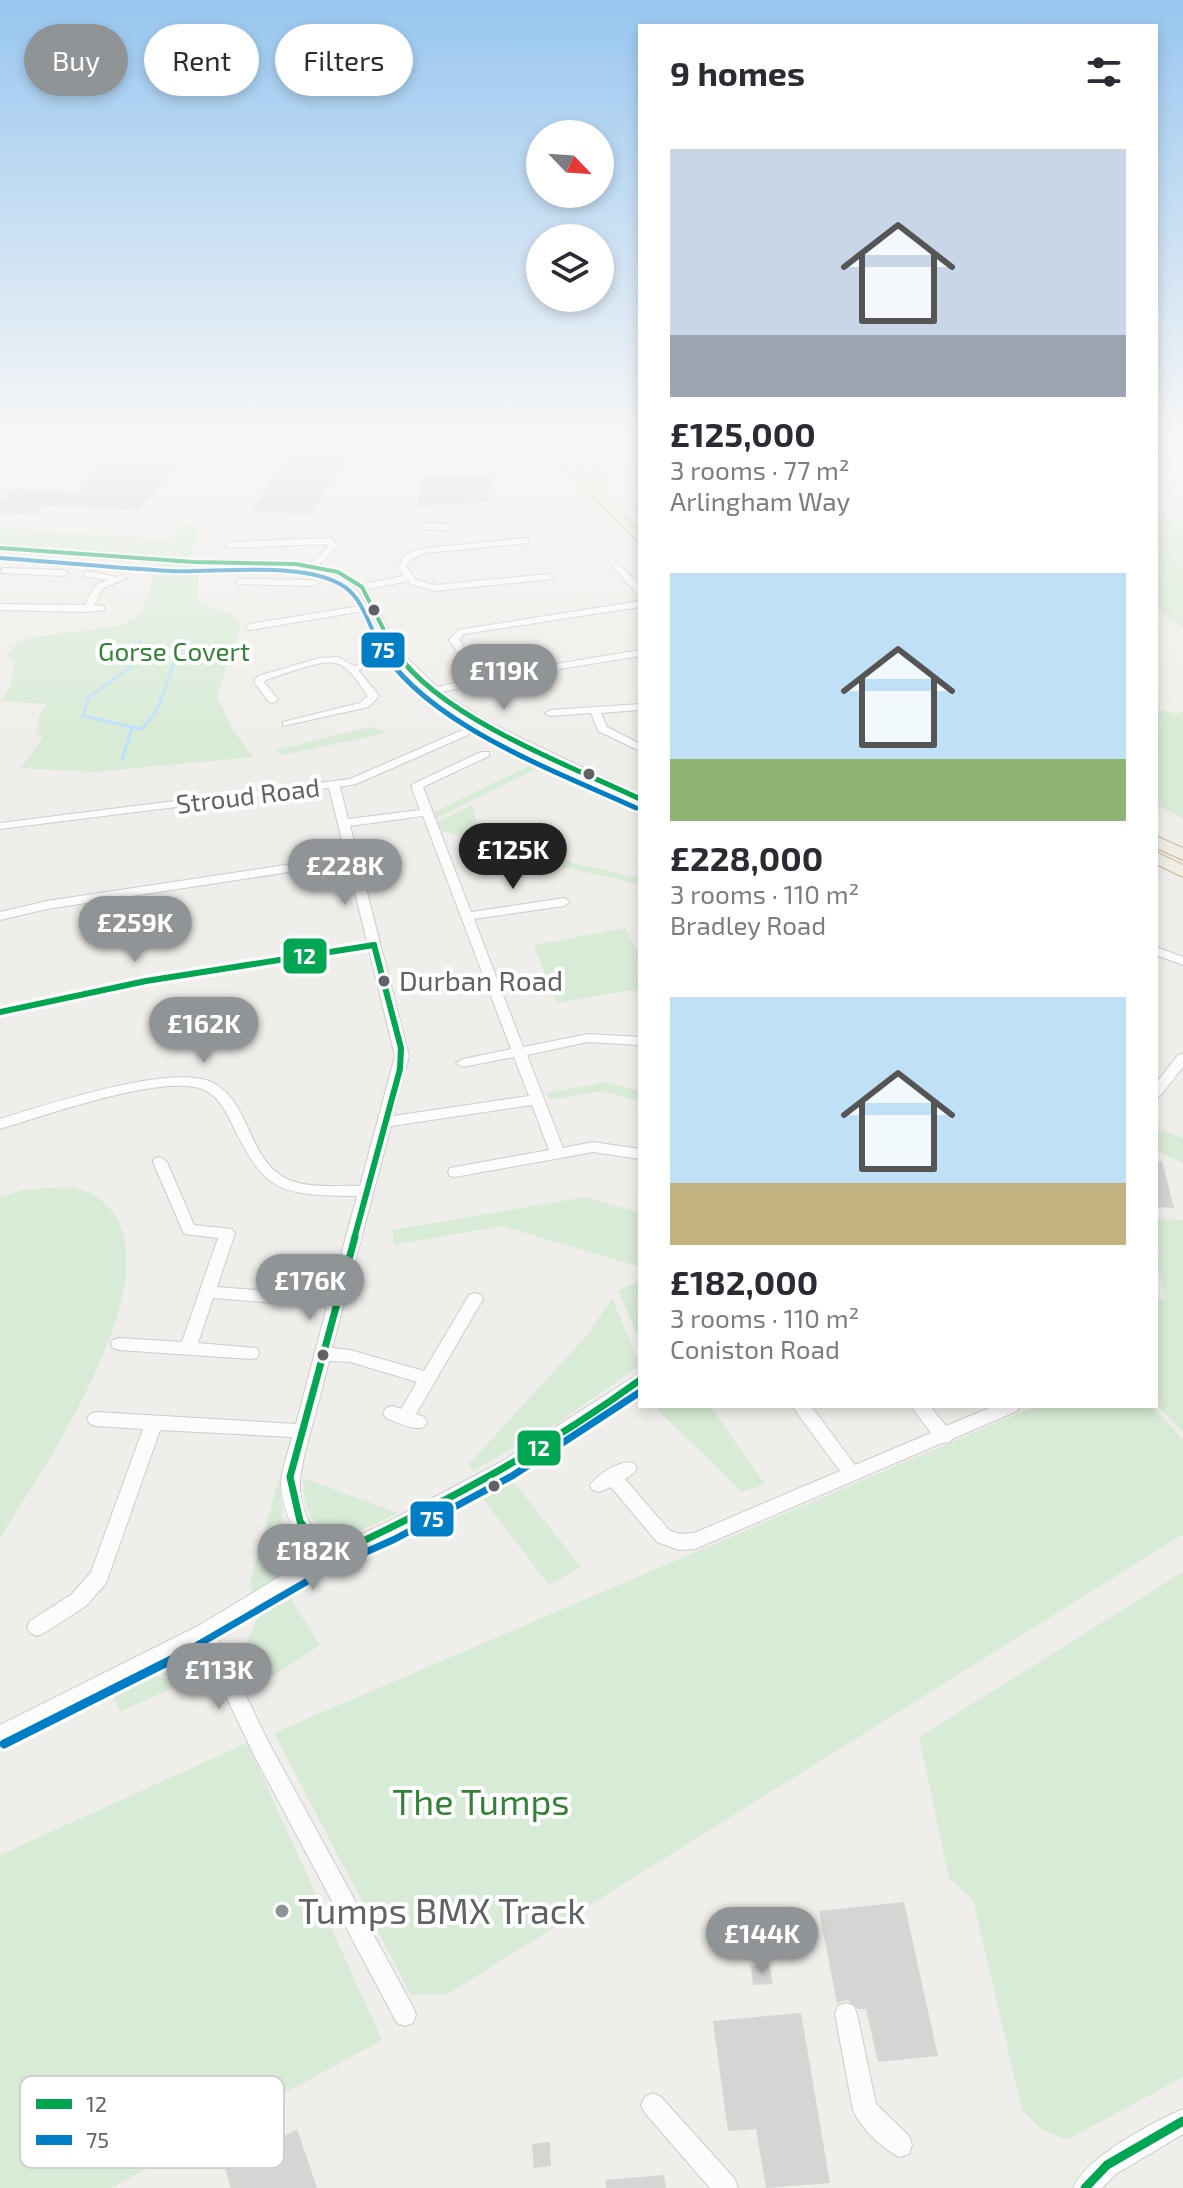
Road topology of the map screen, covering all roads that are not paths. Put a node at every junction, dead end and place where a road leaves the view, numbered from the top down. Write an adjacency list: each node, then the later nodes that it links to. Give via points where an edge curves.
1 (440, 537): 5 (street)
2 (525, 541): 5 (street)
3 (235, 543): 8 (street, via 335,540)
4 (0, 548): 6 (street)
5 (438, 548): 14 (street, via 404,561)
6 (24, 550): 7 (street); 10 (street)
7 (246, 563): 8 (street); 15 (street)
8 (313, 566): 17 (street, via 338,572)
9 (616, 569): 18 (street)
10 (2, 572): 11 (street)
11 (64, 573)
12 (88, 574): 24 (street, via 119,578 94,591)
13 (548, 577): 14 (street, via 448,588 427,587)
14 (408, 578): 17 (street)
15 (241, 582): 16 (street); 19 (street)
16 (306, 586)
17 (362, 587): 22 (street)
18 (638, 590)
19 (238, 597)
20 (638, 604): 31 (street, via 585,617 461,632 454,640)
21 (0, 607): 24 (street)
22 (371, 607): 25 (street); 27 (street)
23 (101, 608): 24 (street)
24 (88, 609)
25 (250, 627)
26 (638, 654): 31 (street)
27 (400, 658): 29 (street); 32 (street)
28 (260, 664): 30 (street)
29 (352, 669): 30 (street, via 329,660); 37 (street, via 373,700)
30 (270, 674): 33 (street, via 259,682)
31 (481, 678): 32 (street)
32 (433, 691): 38 (street)
33 (273, 700)
34 (638, 707): 35 (street)
35 (595, 710): 36 (street); 39 (street, via 602,729)
36 (557, 715)
37 (286, 724)
38 (484, 724): 41 (street, Stroud Road, via 377,773); 42 (street)
39 (638, 747)
40 (487, 754): 43 (street, via 417,786)
41 (334, 786): 44 (street); 45 (street, Stroud Road)
42 (638, 798)
43 (428, 812): 44 (street); 53 (street)
44 (343, 823): 49 (street)
45 (0, 826)
46 (1158, 842): 47 (highway)
47 (1183, 855)
48 (1158, 858): 50 (highway)
49 (352, 859): 52 (street); 54 (street)
50 (1183, 872)
51 (564, 902): 53 (street)
52 (0, 916)
53 (467, 916): 59 (street)
54 (374, 945): 57 (street, via 146,981); 64 (street, via 402,1056)
55 (1158, 952): 56 (street)
56 (1183, 961)
57 (0, 1012)
58 (638, 1041): 59 (street, via 603,1036)
59 (518, 1051): 61 (street); 63 (street)
60 (1183, 1058): 62 (street)
61 (463, 1063)
62 (1158, 1089)
63 (535, 1100): 64 (street); 66 (street)
64 (386, 1122): 70 (street)
65 (0, 1124): 70 (street, via 136,1089 205,1084 226,1100 271,1176 310,1189)
66 (557, 1152): 67 (street, via 593,1147); 69 (street)
67 (638, 1154)
68 (160, 1162): 71 (street, via 189,1230 227,1233)
69 (455, 1172)
70 (366, 1191): 73 (street)
71 (208, 1292): 73 (street); 75 (street)
72 (475, 1299): 78 (street)
73 (336, 1302): 77 (street)
74 (119, 1344): 75 (street)
75 (188, 1349): 76 (street)
76 (251, 1353)
77 (323, 1354): 78 (street, via 350,1356); 86 (street)
78 (428, 1379): 83 (street)
79 (638, 1381): 90 (street, via 507,1467)
80 (802, 1408): 88 (street)
81 (922, 1408): 87 (street)
82 (1007, 1408): 87 (street)
83 (405, 1418)
84 (96, 1419): 85 (street)
85 (154, 1423): 86 (street); 91 (street, via 99,1577 79,1600)
86 (301, 1431): 90 (street, via 290,1491 305,1535)
87 (944, 1437): 88 (street)
88 (852, 1474): 89 (street, via 695,1541 679,1542 663,1536)
89 (613, 1477)
90 (325, 1559): 92 (street)
91 (37, 1627)
92 (205, 1632): 93 (street); 95 (street, via 263,1752)
93 (0, 1735)
94 (846, 2014): 98 (street, via 865,2110)
95 (405, 2015)
96 (653, 2105): 99 (street)
97 (1183, 2121): 100 (street, via 1107,2165)
98 (900, 2145)
99 (726, 2188)
100 (1085, 2188)

